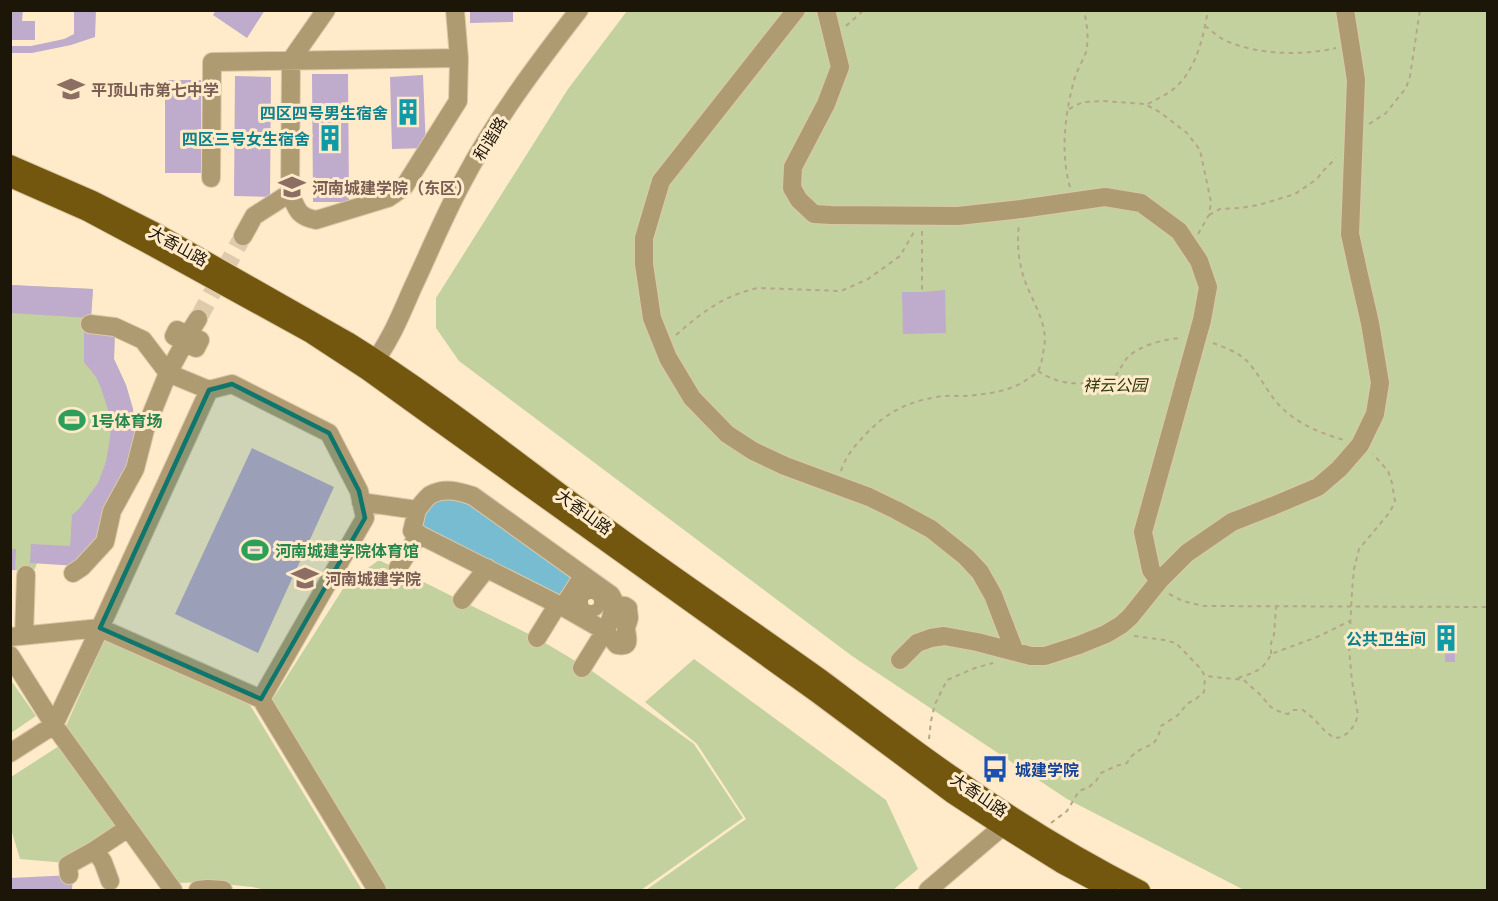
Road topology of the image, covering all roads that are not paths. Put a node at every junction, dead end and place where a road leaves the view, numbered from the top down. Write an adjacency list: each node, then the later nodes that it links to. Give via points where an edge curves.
1 (326, 10): 8 (street)
2 (455, 10): 7 (street)
3 (579, 10): 16 (street, 和谐路, via 475,160 395,327)
4 (795, 10): 34 (street, via 661,181 644,238 652,318 668,358 692,398 727,434 785,466 896,510 966,557 993,595)
5 (826, 10): 26 (street, via 840,67 793,168 792,188 799,201 814,214 958,216 1105,198 1141,202 1179,231 1199,261 1208,287 1202,320 1143,532 1151,570)
6 (1345, 10): 26 (street, via 1356,80 1350,234 1380,383 1375,414 1360,445 1318,488 1232,522 1186,553)
7 (459, 58): 8 (street); 12 (street, via 458,101 404,187 388,198 316,220 305,218 298,211)
8 (291, 60): 11 (street, via 212,62); 12 (street)
9 (10, 164): 16 (main road, 大香山路, via 156,232 348,341)
10 (10, 178): 16 (main road, 大香山路, via 87,212)
11 (211, 178)
12 (290, 193): 13 (street, via 254,216)
13 (243, 236)
14 (198, 319): 17 (street)
15 (90, 324): 17 (street, via 115,327 144,340)
16 (372, 365): 41 (main road, 大香山路, via 443,406 822,680); 41 (main road, 大香山路, via 953,795)
17 (168, 373): 18 (street); 24 (street, via 145,430 135,469 112,511 105,542)
18 (209, 390): 19 (street, via 232,384 328,433); 31 (street)
19 (361, 502): 20 (street); 38 (street, via 365,518)
20 (408, 508): 21 (street, via 399,514 400,521); 27 (street, via 443,491 457,490 472,496)
21 (415, 533): 22 (street); 23 (street)
22 (398, 568)
23 (487, 568): 28 (street); 29 (street)
24 (73, 573)
25 (27, 575): 32 (street)
26 (1159, 581): 34 (street, via 1130,616 1106,634 1045,656)
27 (588, 598): 29 (street); 30 (street); 30 (street, via 611,595 615,603)
28 (462, 600)
29 (560, 605): 33 (street)
30 (611, 617): 37 (street)
31 (100, 628): 32 (street); 38 (street); 39 (street)
32 (17, 636)
33 (537, 638)
34 (1015, 652): 36 (street, via 944,636 917,643)
35 (10, 655): 39 (street)
36 (900, 660)
37 (582, 668)
38 (261, 699): 49 (street)
39 (54, 725): 40 (street); 42 (street)
40 (10, 753)
41 (1006, 821): 50 (street); 51 (main road, 大香山路, via 1061,864); 52 (main road, 大香山路, via 1038,832)
42 (128, 828): 43 (street); 46 (street)
43 (95, 850): 44 (street, via 68,865); 45 (street)
44 (69, 875)
45 (113, 887)
46 (173, 891)
47 (198, 891): 48 (street)
48 (223, 891)
49 (377, 891)
50 (928, 891)
51 (1110, 891)
52 (1141, 891)

